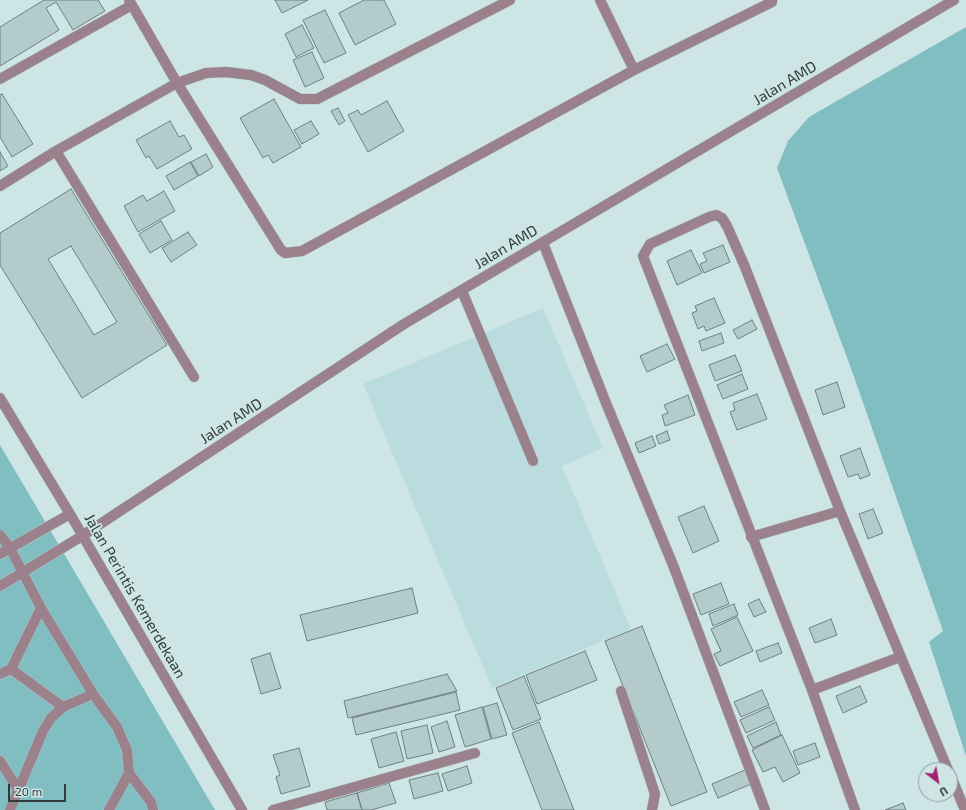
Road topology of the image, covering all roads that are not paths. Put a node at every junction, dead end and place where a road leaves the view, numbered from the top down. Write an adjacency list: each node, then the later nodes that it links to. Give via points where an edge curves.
1 (510, 0): 8 (street, via 317,98 300,98 251,75 226,72 206,73)
2 (600, 0): 6 (street)
3 (772, 0): 6 (street)
4 (954, 0): 11 (street, Jalan AMD)
5 (131, 2): 7 (street); 8 (street)
6 (634, 70): 8 (street, via 302,251 286,253 277,245)
7 (0, 78)
8 (177, 83): 9 (street)
9 (56, 151): 10 (street); 13 (street)
10 (0, 186)
11 (543, 243): 12 (street, Jalan AMD); 45 (street, via 673,565)
12 (462, 291): 15 (street); 19 (street, Jalan AMD, via 404,324)
13 (194, 377)
14 (0, 398): 17 (street, Jalan Perintis Kemerdekaan)
15 (533, 461)
16 (840, 511): 20 (street); 20 (street, via 730,233 722,218 709,217 650,244 643,256); 26 (street)
17 (70, 514): 19 (street, Jalan Perintis Kemerdekaan); 21 (street)
18 (0, 535): 21 (street)
19 (82, 536): 23 (street, Jalan AMD); 42 (street, Jalan Perintis Kemerdekaan)
20 (751, 537): 29 (street)
21 (10, 548): 22 (street); 23 (street)
22 (0, 554)
23 (23, 572): 24 (street, Jalan AMD); 25 (street)
24 (0, 586)
25 (40, 608): 27 (street); 31 (street)
26 (900, 657): 29 (street); 35 (street)
27 (11, 669): 28 (street); 32 (street)
28 (0, 674)
29 (812, 690): 46 (street)
30 (621, 691): 44 (street, via 655,794)
31 (93, 694): 32 (street); 36 (street, via 117,728 127,750)
32 (63, 707): 37 (street, via 51,718 43,731)
33 (475, 753): 43 (street)
34 (0, 762): 37 (street)
35 (945, 762)
36 (129, 773): 40 (street); 41 (street, via 151,802)
37 (19, 791): 39 (street)
38 (958, 793): 47 (street)
39 (10, 810)
40 (109, 810)
41 (153, 810)
42 (242, 810)
43 (273, 810)
44 (652, 810)
45 (765, 810)
46 (855, 810)
47 (965, 810)

